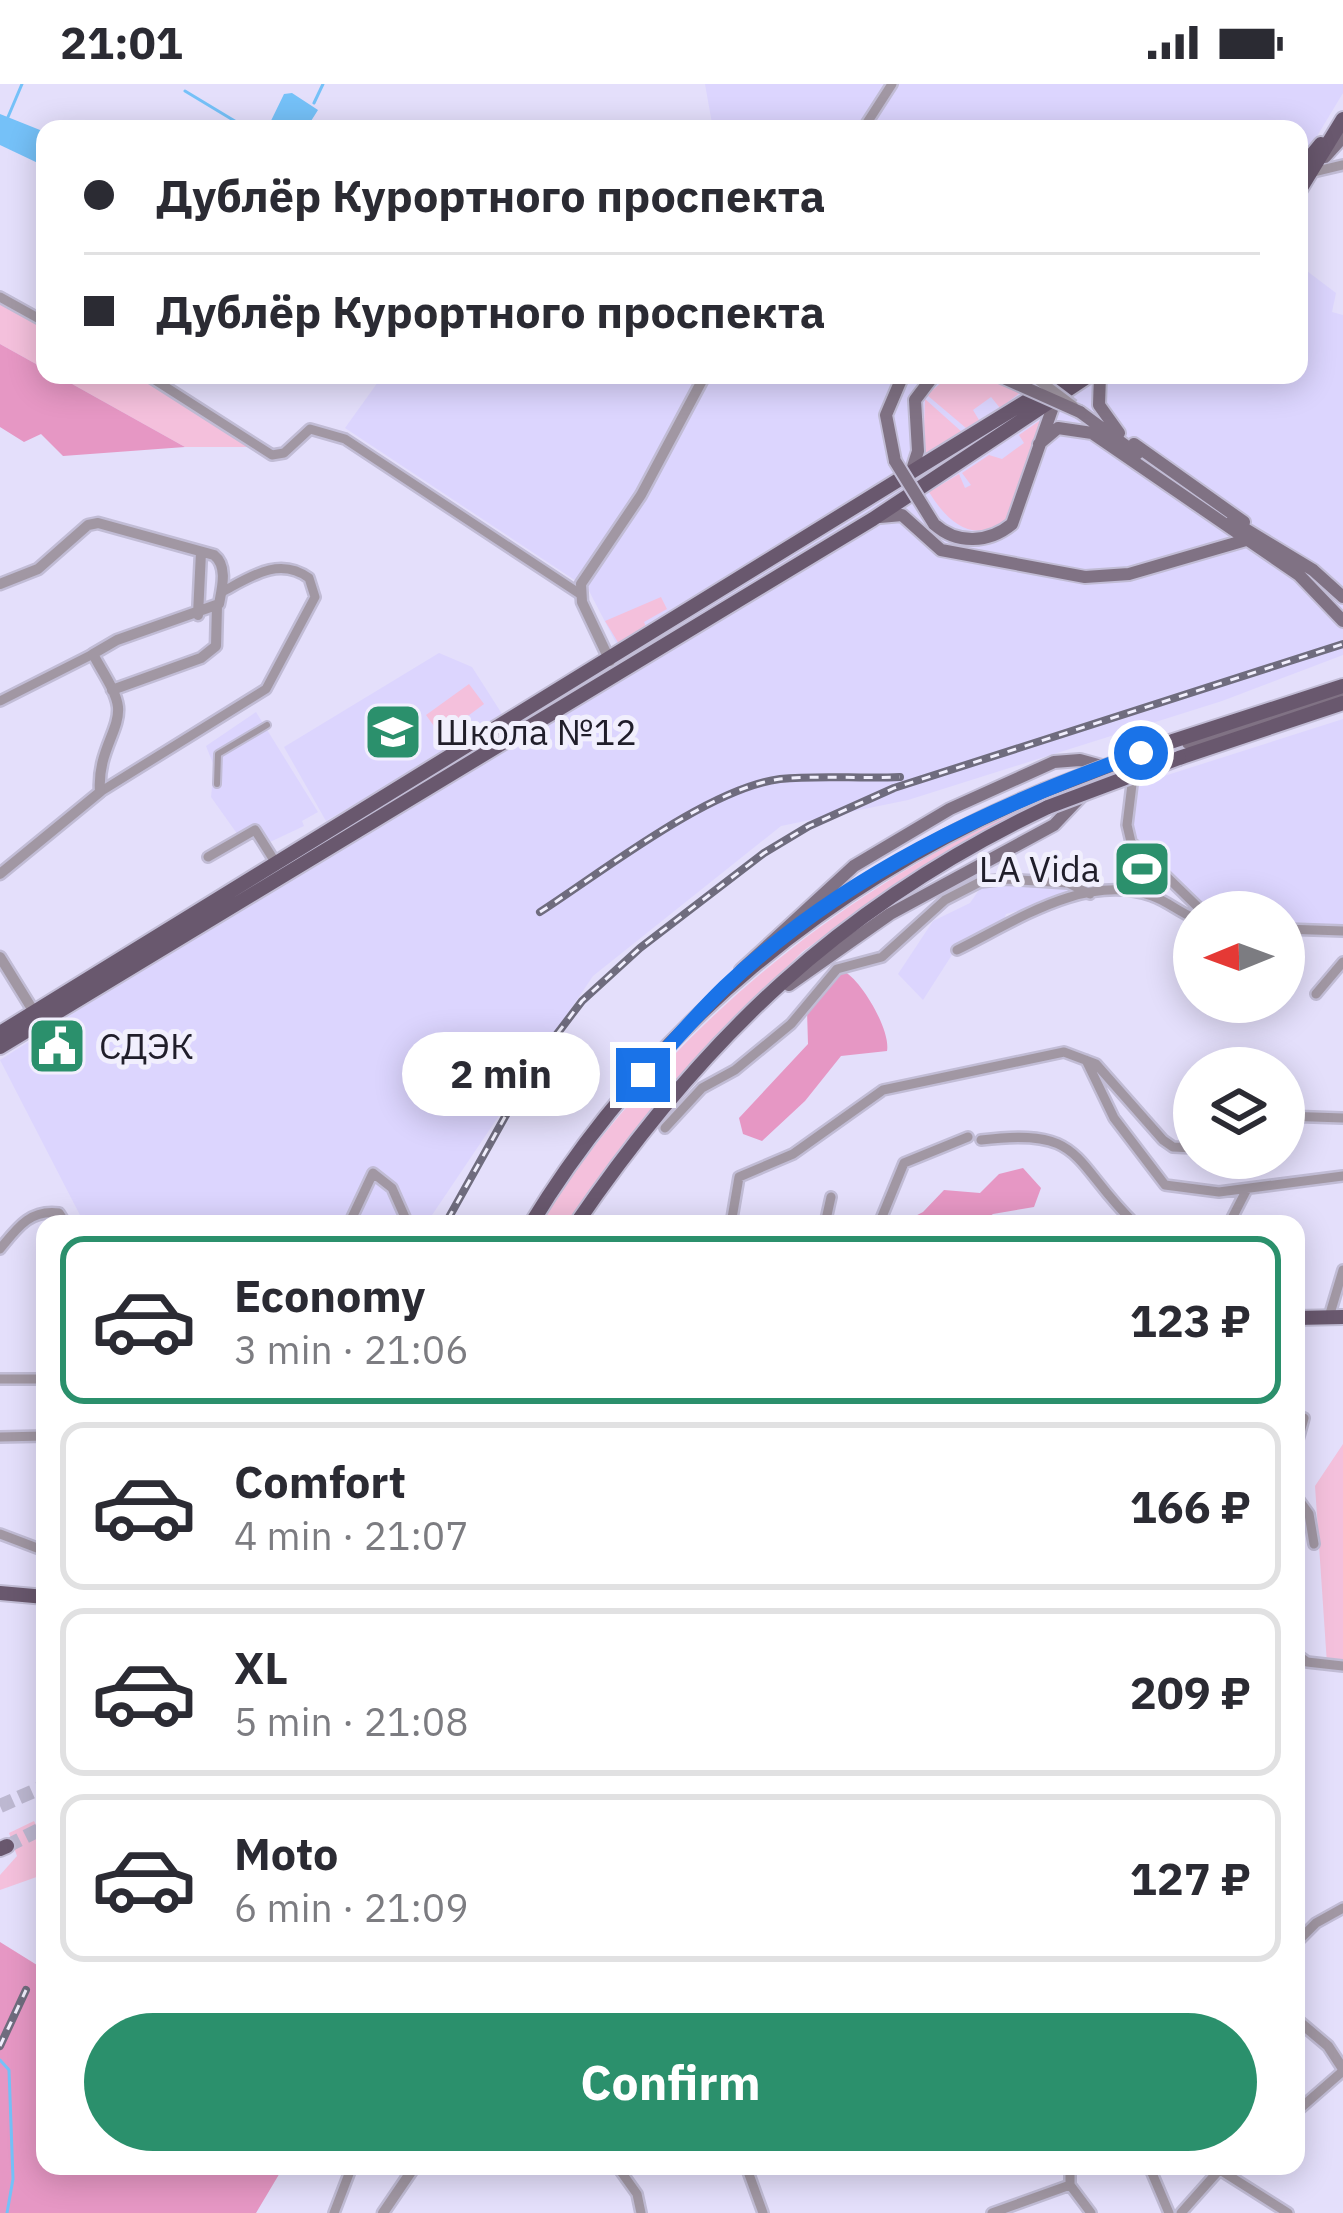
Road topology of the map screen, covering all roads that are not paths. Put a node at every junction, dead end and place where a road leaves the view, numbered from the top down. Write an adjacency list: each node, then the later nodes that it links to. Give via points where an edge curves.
1 (892, 84): 3 (street)
2 (1343, 118): 6 (main road)
3 (869, 120)
4 (1343, 137): 7 (main road)
5 (1343, 165): 8 (street)
6 (1308, 172)
7 (1308, 175)
8 (1308, 178)
9 (0, 298): 10 (street)
10 (36, 317)
11 (161, 384): 32 (street, via 272,455 310,429 345,439)
12 (700, 384): 32 (street)
13 (899, 384): 24 (main road, bridge, via 887,406 891,452 947,535 979,539 1012,524)
14 (927, 384): 25 (main road, via 915,400 916,461)
15 (1017, 384): 21 (main road, bridge)
16 (1044, 384): 21 (street, bridge)
17 (1055, 384): 25 (main road)
18 (1077, 384): 20 (main road)
19 (1100, 384): 23 (main road, via 1099,405)
20 (1063, 394): 24 (main road, via 1050,406); 26 (main road)
21 (1080, 412): 27 (main road)
22 (1092, 433): 23 (main road, via 1071,418 1072,406); 24 (main road, via 1058,428); 28 (main road)
23 (1119, 433): 27 (main road)
24 (1039, 444)
25 (905, 478): 37 (main road)
26 (873, 519): 28 (main road, via 902,515 948,552 1101,577); 59 (main road)
27 (1264, 538): 33 (main road)
28 (1246, 540): 35 (main road, via 1299,575)
29 (201, 552): 30 (street, via 93,523 38,569); 31 (street, via 219,559); 34 (street)
30 (0, 584)
31 (220, 592): 34 (street); 38 (street, via 216,646); 45 (street, via 289,567 309,578 315,597 266,689)
32 (580, 594): 37 (street)
33 (1343, 597)
34 (198, 615): 36 (street)
35 (1343, 621)
36 (93, 654): 38 (street); 40 (street)
37 (610, 661): 47 (main road)
38 (112, 690): 45 (street, via 117,718 98,766)
39 (1343, 695): 42 (main road); 57 (main road, bridge, via 1042,790 917,850); 61 (main road, bridge, via 1048,807 952,855 855,919)
40 (0, 701)
41 (267, 725): 44 (street, via 218,754)
42 (1135, 760): 43 (main road); 49 (street, via 1131,842)
43 (1104, 771): 57 (main road, via 1080,760 1054,763 933,818 854,866); 61 (main road, via 1054,825 890,914)
44 (218, 784)
45 (100, 792): 48 (street)
46 (208, 857): 47 (street, via 255,830)
47 (277, 865): 59 (main road)
48 (0, 874)
49 (1181, 891)
50 (1090, 894): 51 (street, via 1150,894); 54 (street, via 1015,915); 66 (street, via 1068,883 1006,879 945,900 882,957 837,969 791,1024 703,1088)
51 (1173, 907)
52 (1305, 930): 53 (street)
53 (1343, 931)
54 (957, 950)
55 (0, 957): 59 (street)
56 (1341, 966): 58 (street)
57 (728, 984): 76 (main road, via 597,1131)
58 (1316, 994)
59 (37, 1017): 60 (main road); 62 (main road)
60 (0, 1034)
61 (718, 1042): 77 (main road)
62 (0, 1047)
63 (1086, 1060): 69 (street); 71 (street, via 1157,1180 1197,1192); 78 (street, via 1037,1055 877,1092 793,1154 739,1177)
64 (1305, 1117): 65 (street)
65 (1343, 1118)
66 (665, 1128)
67 (968, 1137): 80 (street, via 904,1163)
68 (981, 1140): 81 (street, via 1054,1140)
69 (1173, 1146)
70 (1343, 1176): 71 (street)
71 (1247, 1189): 82 (street)
72 (831, 1197): 79 (street)
73 (36, 1215): 83 (street)
74 (354, 1215): 75 (street, via 374,1173)
75 (404, 1215)
76 (537, 1215)
77 (582, 1215)
78 (733, 1215)
79 (827, 1215)
80 (883, 1215)
81 (1127, 1215)
82 (1234, 1215)
83 (0, 1249)
84 (1343, 1270): 85 (street)
85 (1336, 1317): 86 (main road)
86 (1305, 1318)
87 (36, 1378): 88 (street)
88 (0, 1379)
89 (36, 1436): 90 (street)
90 (0, 1437)
91 (1305, 1508): 93 (street)
92 (0, 1534): 94 (street)
93 (1314, 1544)
94 (36, 1548)
95 (0, 1593): 96 (main road)
96 (36, 1596)
97 (1305, 1661): 98 (street)
98 (1343, 1666)
99 (1343, 1908): 100 (street)
100 (1305, 1934)
101 (1305, 2027): 102 (street)
102 (1343, 2070): 103 (street)
103 (1305, 2104)
104 (349, 2175): 113 (street)
105 (409, 2175): 114 (street)
106 (623, 2175): 115 (street)
107 (749, 2175): 116 (street)
108 (1070, 2175): 112 (street)
109 (1153, 2175): 119 (street)
110 (1215, 2175): 120 (street)
111 (1231, 2175): 121 (street)
112 (1070, 2185): 117 (street); 118 (street)
113 (334, 2213)
114 (383, 2213)
115 (641, 2213)
116 (763, 2213)
117 (992, 2213)
118 (1091, 2213)
119 (1169, 2213)
120 (1180, 2213)
121 (1288, 2213)

